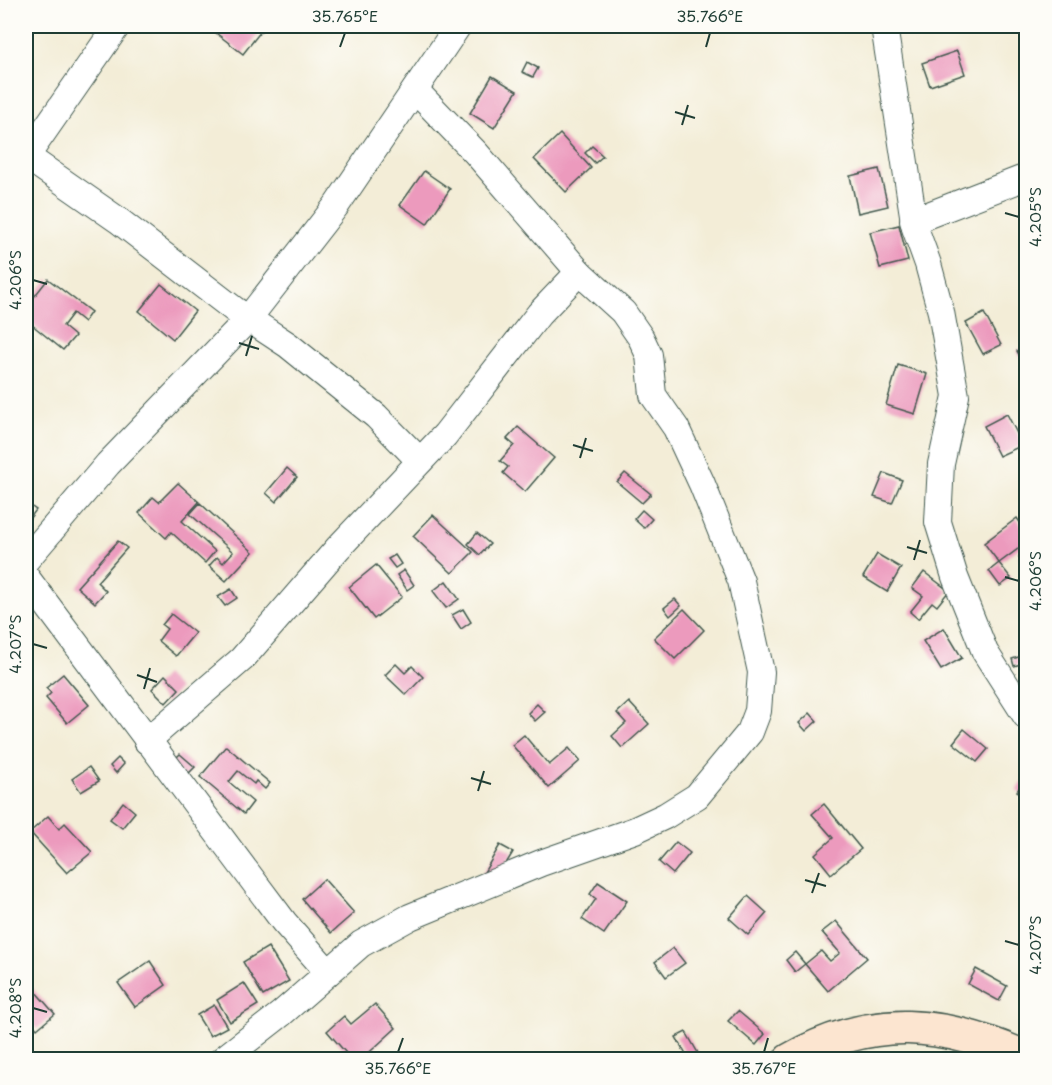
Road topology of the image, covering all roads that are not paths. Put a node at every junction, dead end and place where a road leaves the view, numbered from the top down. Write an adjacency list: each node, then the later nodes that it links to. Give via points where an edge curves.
1 (117, 26): 5 (street)
2 (458, 26): 4 (street)
3 (884, 26): 7 (street)
4 (415, 90): 8 (street, via 476,153); 9 (street, via 336,206)
5 (26, 156): 9 (street)
6 (1021, 179): 7 (street)
7 (914, 220): 13 (street, via 941,312 956,396 940,464 938,522 985,652)
8 (579, 272): 10 (street, via 539,314 445,435); 15 (street, via 623,312 641,338 649,355 653,395 676,428 731,553 757,645 761,672 758,711 750,732 723,767 697,796 665,816 410,917 361,944)
9 (248, 319): 10 (street, via 341,387); 11 (street, via 108,464)
10 (420, 461): 14 (street, via 242,659)
11 (26, 560)
12 (26, 577): 14 (street)
13 (1026, 716)
14 (147, 741): 15 (street, via 284,922)
15 (328, 972): 17 (street)
16 (1026, 1058): 18 (street, via 958,1032 893,1027 849,1035)
17 (222, 1059)
18 (790, 1059)

